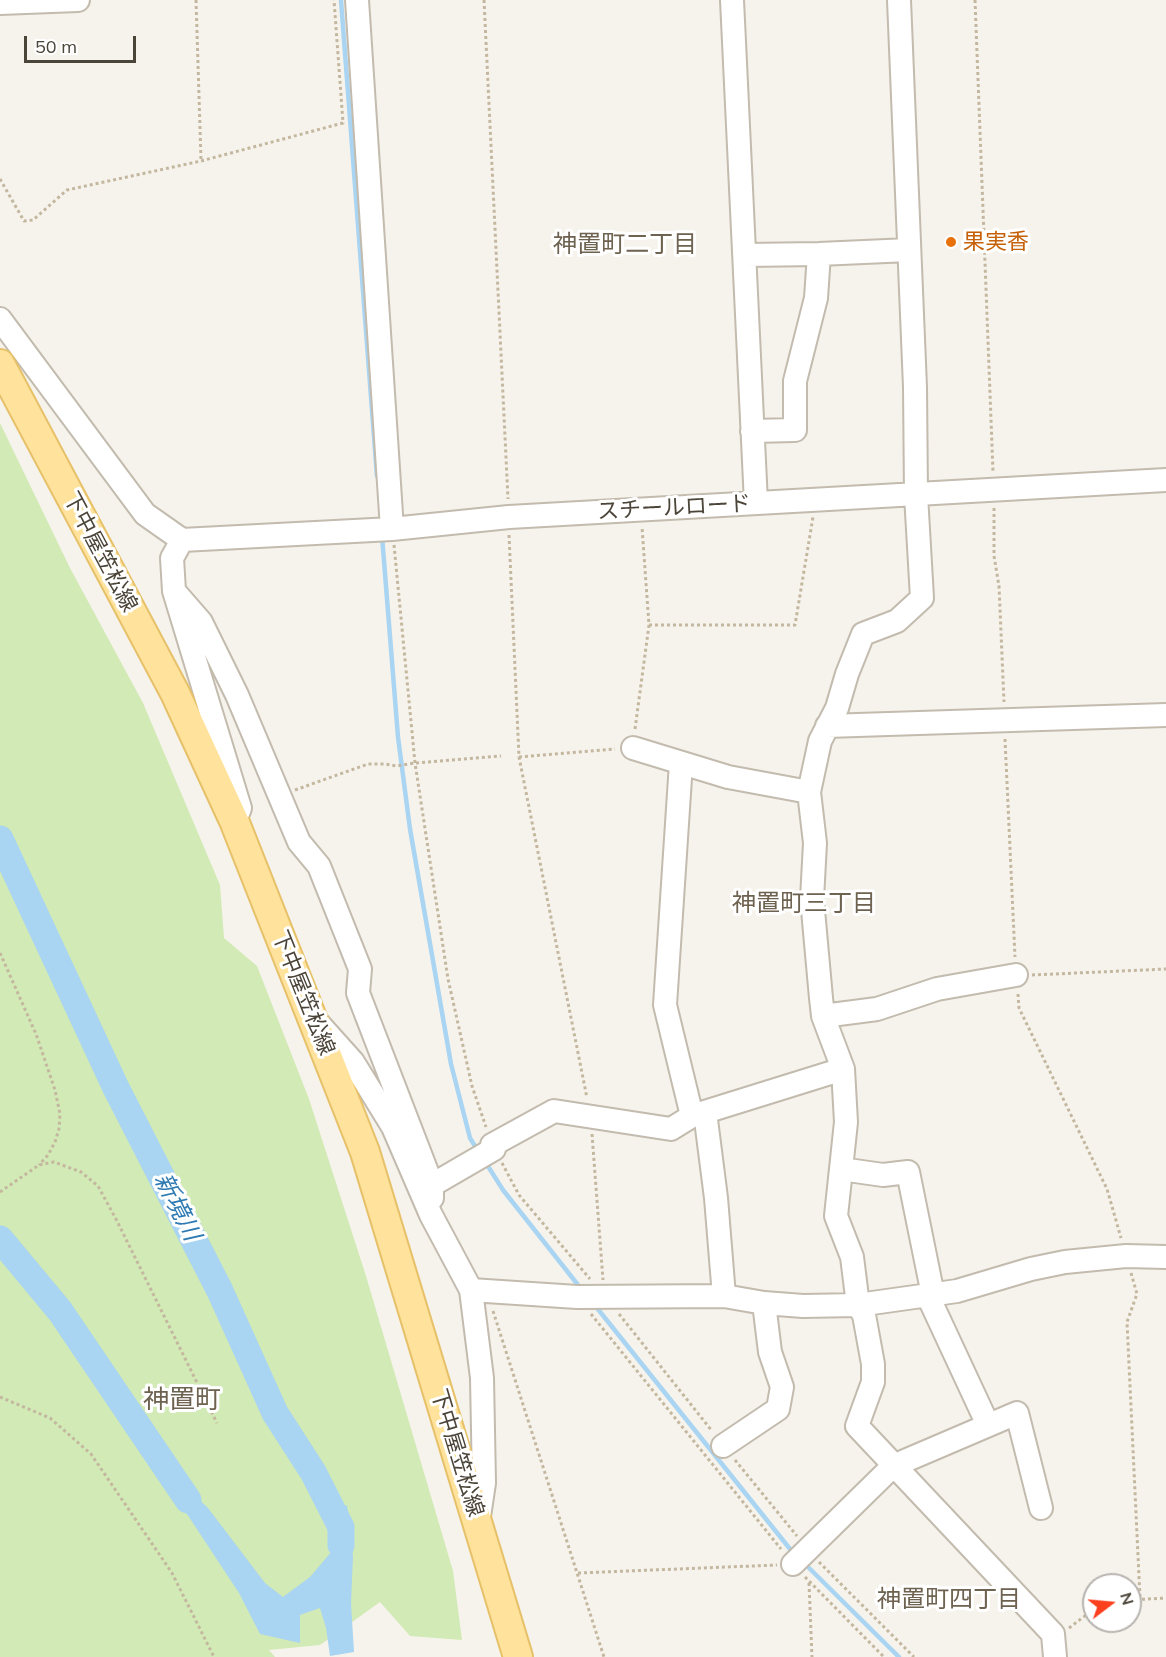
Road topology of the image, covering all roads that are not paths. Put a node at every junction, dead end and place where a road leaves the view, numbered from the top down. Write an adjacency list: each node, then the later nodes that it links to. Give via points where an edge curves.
1 (78, 0): 5 (street)
2 (357, 0): 15 (street)
3 (732, 0): 8 (street)
4 (899, 0): 6 (street)
5 (0, 3)
6 (909, 250): 7 (street); 13 (street)
7 (819, 254): 8 (street); 11 (street, via 816,298 795,381 795,430)
8 (745, 255): 11 (street)
9 (0, 319): 16 (street, via 145,514)
10 (0, 364): 23 (main road, 下中屋笠松線, via 175,693)
11 (752, 431): 14 (street)
12 (1166, 480): 13 (street, スチールロード)
13 (916, 495): 14 (street, スチールロード); 19 (street, via 922,598 897,621 863,634)
14 (756, 503): 15 (street, スチールロード, via 509,517)
15 (383, 529): 16 (street, スチールロード)
16 (182, 540): 17 (street, via 172,558)
17 (174, 591): 23 (street, via 240,808); 30 (street, via 201,622 299,842 319,866 360,969 358,993)
18 (1166, 715): 19 (street)
19 (827, 726): 22 (street)
20 (633, 748): 21 (street)
21 (681, 763): 22 (street, via 728,777); 28 (street, via 665,1005)
22 (809, 792): 25 (street, via 815,843 812,898)
23 (236, 823): 26 (main road, 下中屋笠松線)
24 (1016, 975): 25 (street, via 937,989 877,1008)
25 (823, 1016): 27 (street)
26 (313, 1018): 31 (street, via 353,1062 393,1127); 42 (main road, 下中屋笠松線, via 364,1152)
27 (843, 1069): 28 (street); 29 (street, via 846,1122)
28 (699, 1114): 30 (street, via 670,1129 554,1111); 34 (street, via 716,1198)
29 (841, 1169): 35 (street, via 883,1175 908,1172); 37 (street, via 836,1216 852,1257)
30 (432, 1185): 31 (street)
31 (431, 1215): 33 (street)
32 (1166, 1257): 35 (street, via 1065,1262)
33 (479, 1291): 34 (street, via 589,1297); 42 (street, via 484,1484)
34 (724, 1296): 36 (street)
35 (931, 1296): 37 (street); 38 (street)
36 (764, 1303): 37 (street); 39 (street, via 770,1352 782,1387 778,1408)
37 (858, 1305): 40 (street, via 864,1315 873,1382 857,1426)
38 (988, 1425): 40 (street); 41 (street, via 1017,1413)
39 (723, 1446)
40 (893, 1466): 43 (street); 45 (street, via 1053,1634)
41 (1041, 1508)
42 (478, 1524): 44 (main road, 下中屋笠松線)
43 (797, 1561)
44 (518, 1657)
45 (1054, 1657)

